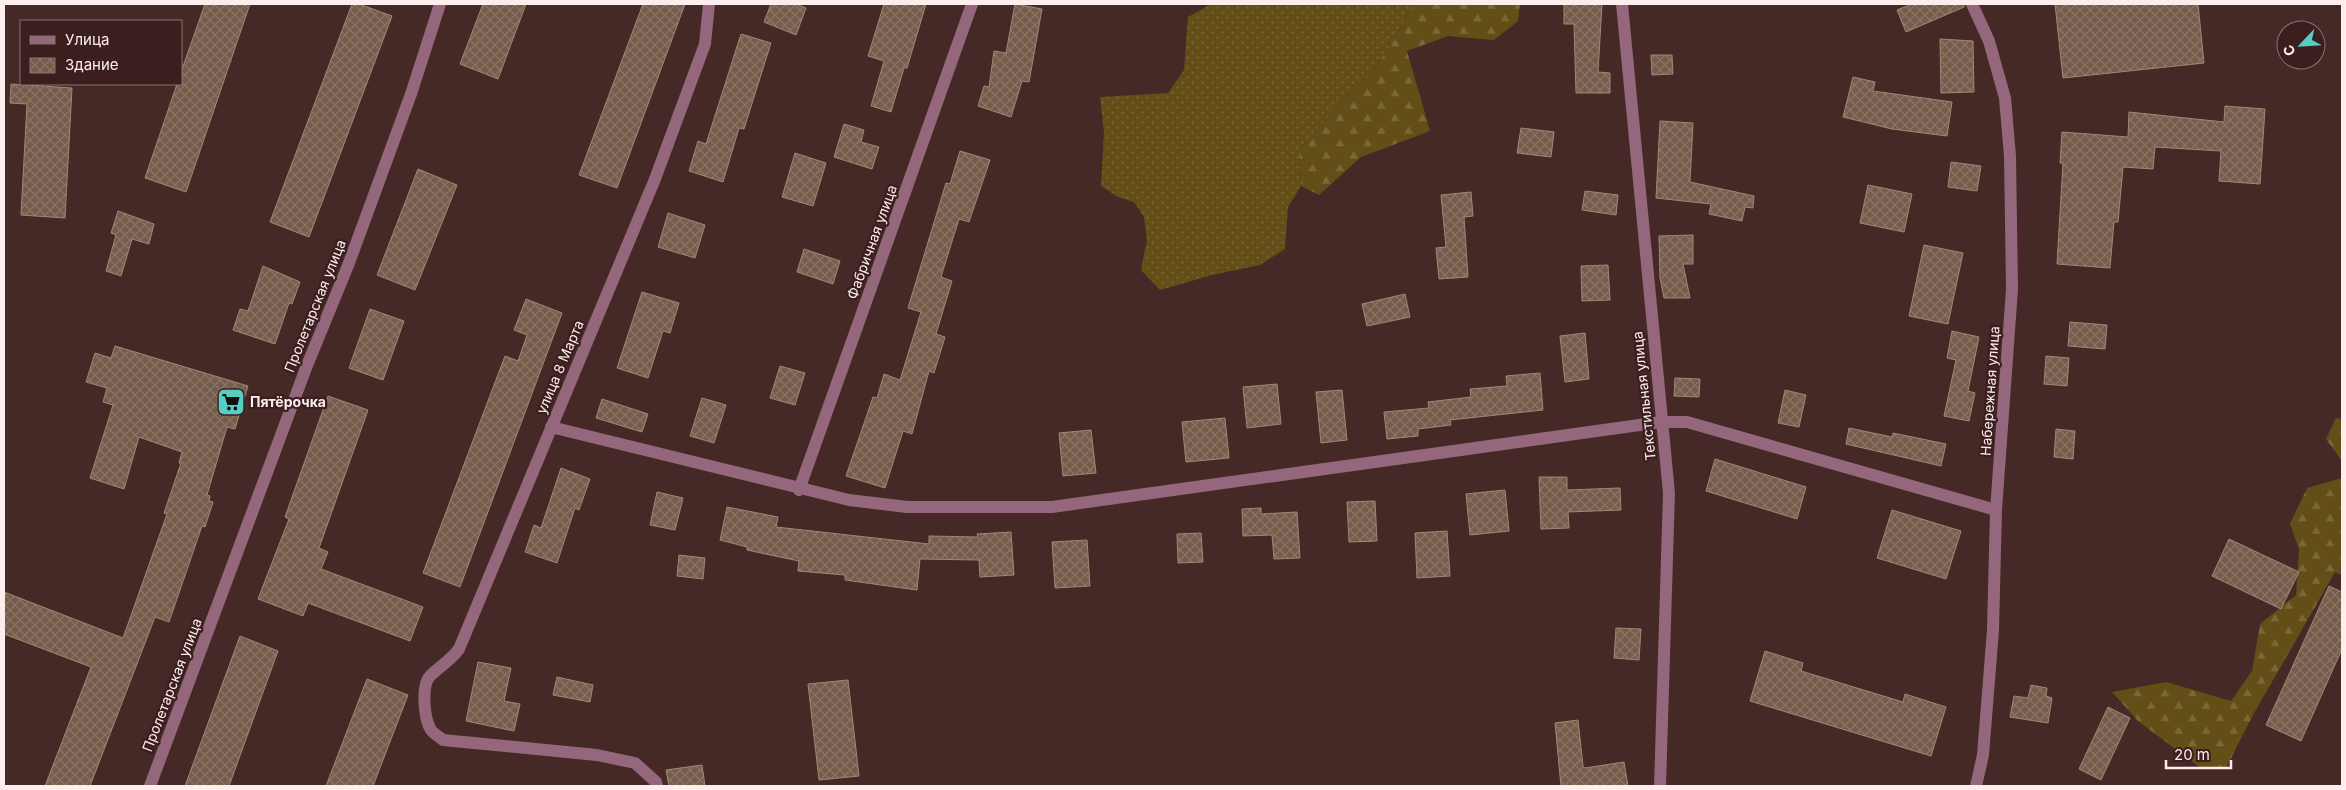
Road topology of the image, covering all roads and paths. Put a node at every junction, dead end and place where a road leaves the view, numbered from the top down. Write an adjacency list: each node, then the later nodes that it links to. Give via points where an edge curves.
1 (440, 4): 10 (street, Пролетарская улица, via 349,263 306,368)
2 (709, 4): 7 (street, улица 8 Марта, via 705,44 658,170)
3 (972, 4): 8 (street, Фабричная улица)
4 (1622, 4): 6 (street, Текстильная улица)
5 (1972, 4): 9 (street, Набережная улица, via 1989,41 2005,98 2010,156 2012,289)
6 (1661, 422): 8 (street, via 1052,507 907,507); 9 (street, via 1687,422); 12 (street, Текстильная улица, via 1669,493)
7 (551, 427): 8 (street); 11 (street, улица 8 Марта, via 459,649 450,661 430,676 425,685 424,699 431,729 444,740 597,755 635,763)
8 (800, 490)
9 (1996, 510): 13 (street, Набережная улица, via 1992,638 1982,755)
10 (150, 786)
11 (657, 786)
12 (1660, 786)
13 (1976, 786)

